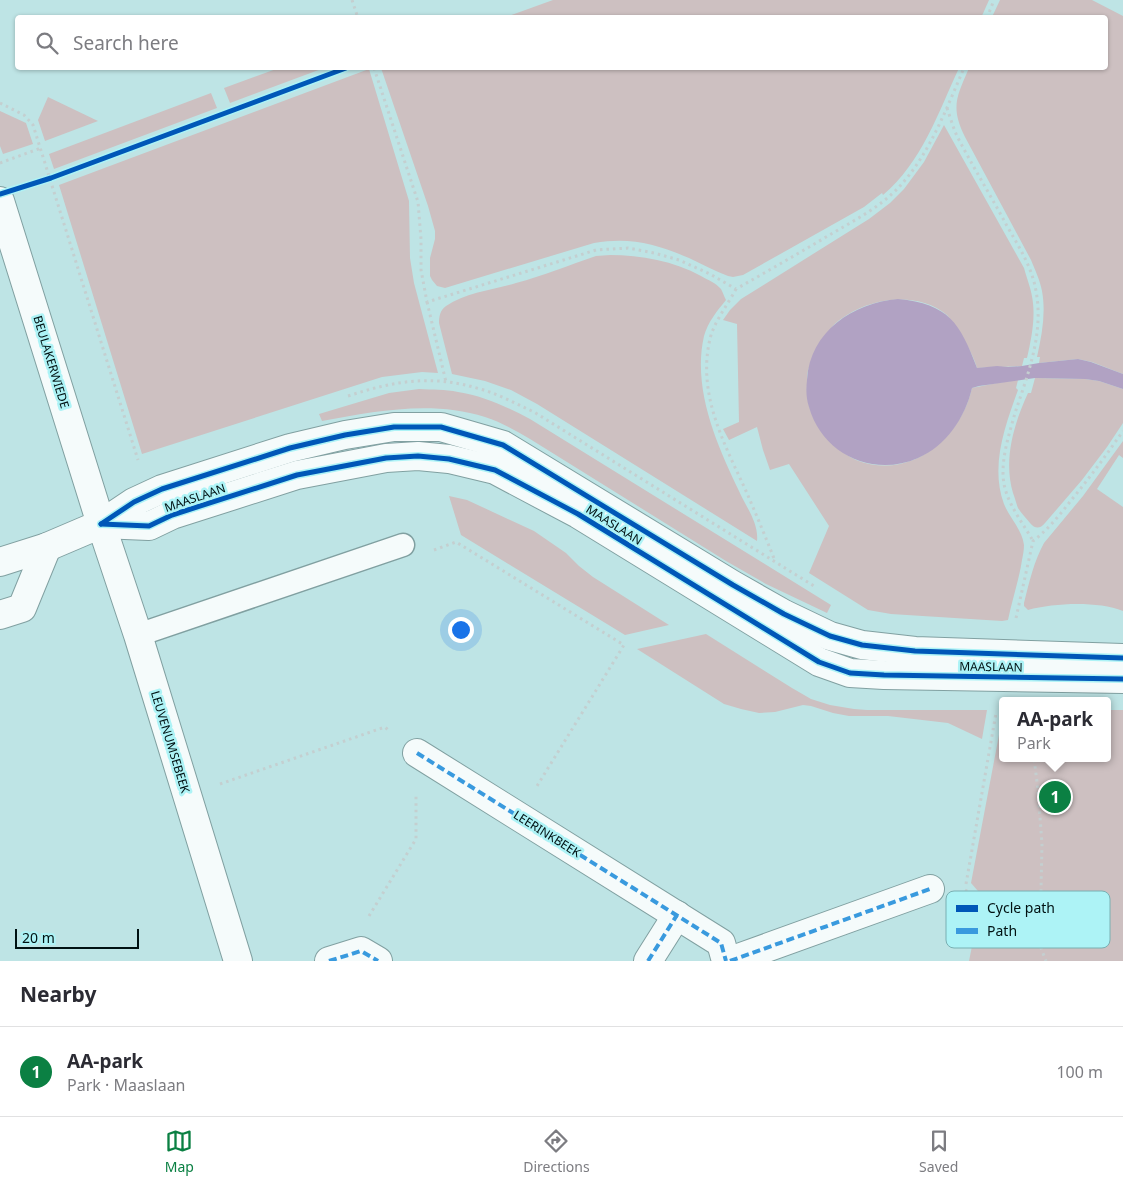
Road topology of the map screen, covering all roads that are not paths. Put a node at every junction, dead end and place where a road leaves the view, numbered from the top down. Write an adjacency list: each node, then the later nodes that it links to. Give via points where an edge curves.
1 (0, 201): 2 (street, BEULAKERWIEDE)
2 (101, 524): 4 (street, MAASLAAN); 7 (street, LEUVENUMSEBEEK); 9 (street, MAASLAAN, via 149,526 172,515 297,476 386,458 418,456 449,459 495,470 578,514 819,662 850,673 884,675)
3 (402, 545): 7 (lane)
4 (47, 547): 5 (street, MAASLAAN); 6 (street, via 22,608)
5 (0, 562)
6 (0, 615)
7 (138, 635): 15 (street, LEUVENUMSEBEEK)
8 (1123, 658): 9 (street, MAASLAAN)
9 (1006, 666): 10 (street, MAASLAAN)
10 (1123, 679)
11 (416, 753): 13 (street, LEERINKBEEK)
12 (930, 888): 18 (street, LEERINKBEEK)
13 (677, 915): 17 (street); 18 (street, LEERINKBEEK, via 721,943)
14 (370, 956): 16 (street)
15 (238, 961)
16 (329, 961)
17 (648, 961)
18 (728, 961)

